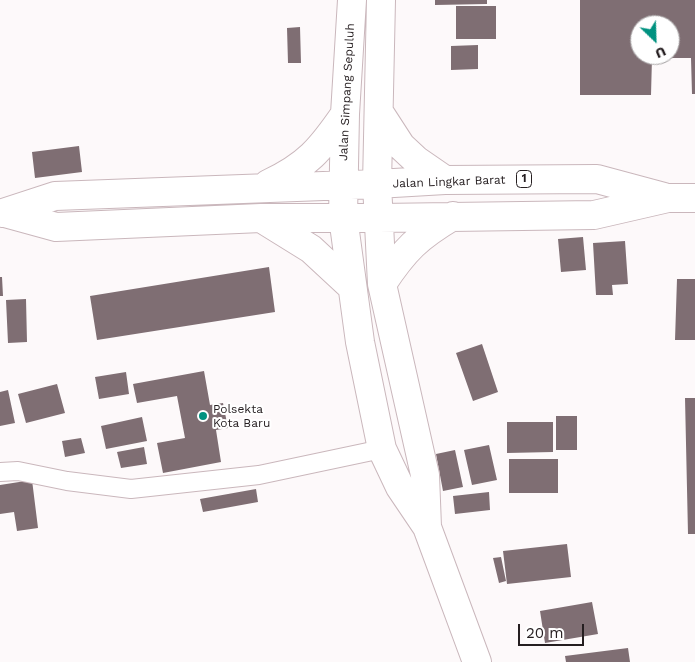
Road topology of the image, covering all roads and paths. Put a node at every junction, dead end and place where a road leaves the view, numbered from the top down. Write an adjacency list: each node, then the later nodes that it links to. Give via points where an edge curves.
1 (352, 0): 4 (highway, Jalan Simpang Sepuluh)
2 (381, 0): 3 (highway)
3 (379, 112): 5 (highway, via 401,146); 7 (highway)
4 (345, 114): 6 (highway, Jalan Simpang Sepuluh); 8 (highway, via 324,144 306,162)
5 (445, 180): 7 (highway, Jalan Lingkar Barat / 1); 9 (highway, Jalan Lingkar Barat / 1, via 597,179)
6 (343, 184): 7 (highway, 1); 8 (highway); 14 (highway, Jalan Simpang Sepuluh)
7 (377, 184): 15 (highway)
8 (262, 187): 11 (highway, via 54,196)
9 (668, 198): 10 (highway, Jalan Lingkar Barat / 1); 12 (highway, Jalan Lingkar Barat / 1, via 594,215)
10 (695, 198)
11 (3, 213): 13 (highway, via 56,227)
12 (454, 216): 15 (highway, Jalan Lingkar Barat / 1); 16 (highway, via 411,245)
13 (261, 218): 14 (highway); 17 (highway, via 311,249)
14 (342, 218): 15 (highway, 1); 17 (highway, Jalan Simpang Sepuluh)
15 (379, 218): 16 (highway)
16 (382, 284): 20 (highway, via 425,475)
17 (352, 288): 18 (highway, Jalan Simpang Sepuluh)
18 (382, 449): 19 (street, via 259,476 131,489 18,471); 20 (highway, Jalan Simpang Sepuluh, via 400,487)
19 (0, 472)
20 (427, 527): 21 (highway)
21 (477, 662)

